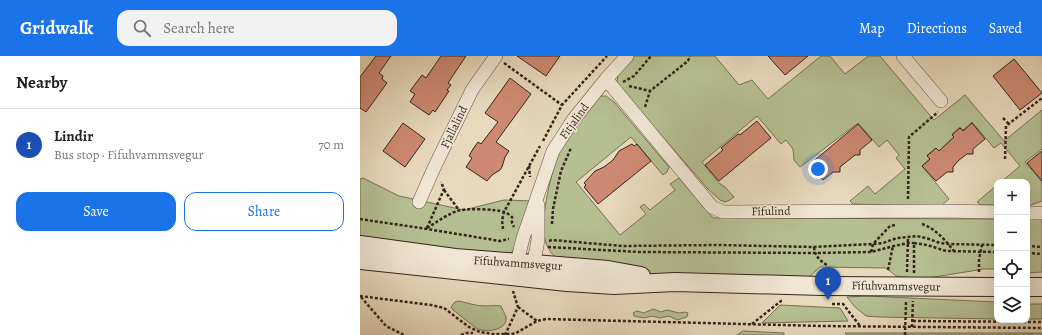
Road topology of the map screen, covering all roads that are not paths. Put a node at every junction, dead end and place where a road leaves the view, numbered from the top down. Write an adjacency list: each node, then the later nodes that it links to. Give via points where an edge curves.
1 (627, 56): 4 (street, Fitjalind)
2 (903, 56): 5 (street)
3 (495, 57): 6 (street, Fjallalind, via 472,90)
4 (606, 79): 7 (street, Fífulind, via 712,207 723,212 827,211 908,216 942,211); 11 (street, Fitjalind, via 573,120 553,151 538,195 538,240)
5 (941, 101)
6 (419, 202)
7 (994, 212)
8 (1030, 213): 9 (street)
9 (1042, 213)
10 (362, 250): 11 (main road, Fífuhvammsvegur, via 455,258)
11 (522, 274): 12 (main road, Fífuhvammsvegur, via 608,270 675,282)
12 (994, 287)
13 (1030, 287): 14 (main road)
14 (1042, 287)

